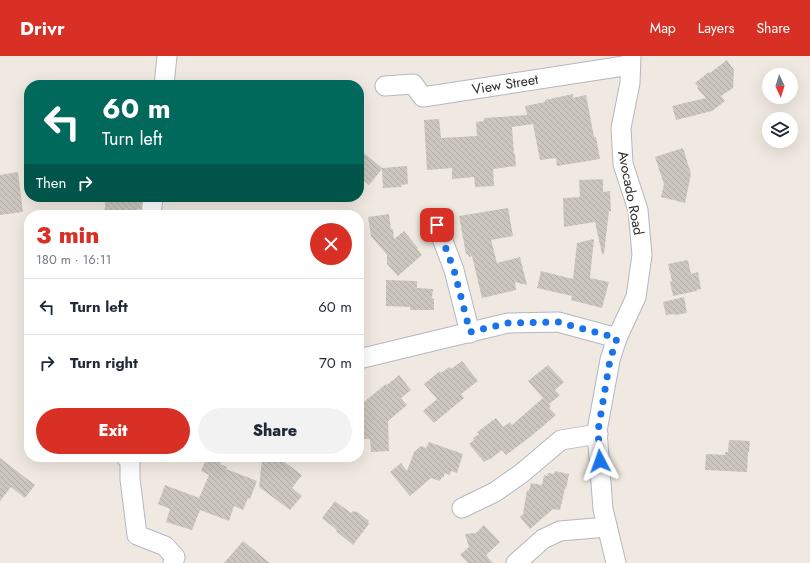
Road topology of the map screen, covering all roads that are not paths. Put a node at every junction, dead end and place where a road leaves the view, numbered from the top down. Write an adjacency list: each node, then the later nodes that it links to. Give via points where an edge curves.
1 (167, 56): 3 (street)
2 (630, 60): 4 (street, View Street, via 423,97 413,84); 7 (street, Avocado Road, via 630,83 621,128 624,164 638,210 642,256 636,297)
3 (165, 80)
4 (385, 86)
5 (437, 225): 6 (street, via 454,270)
6 (470, 332): 7 (street, via 508,323 558,322); 8 (street)
7 (617, 338): 9 (street, Avocado Road, via 610,360)
8 (364, 358)
9 (598, 434): 11 (street, via 561,440 495,492); 12 (street, Avocado Road, via 603,509)
10 (130, 462): 13 (street, via 137,535 165,546)
11 (462, 508)
12 (607, 527): 14 (street, via 560,531 543,539); 15 (street, Avocado Road)
13 (174, 560)
14 (516, 563)
15 (616, 563)

